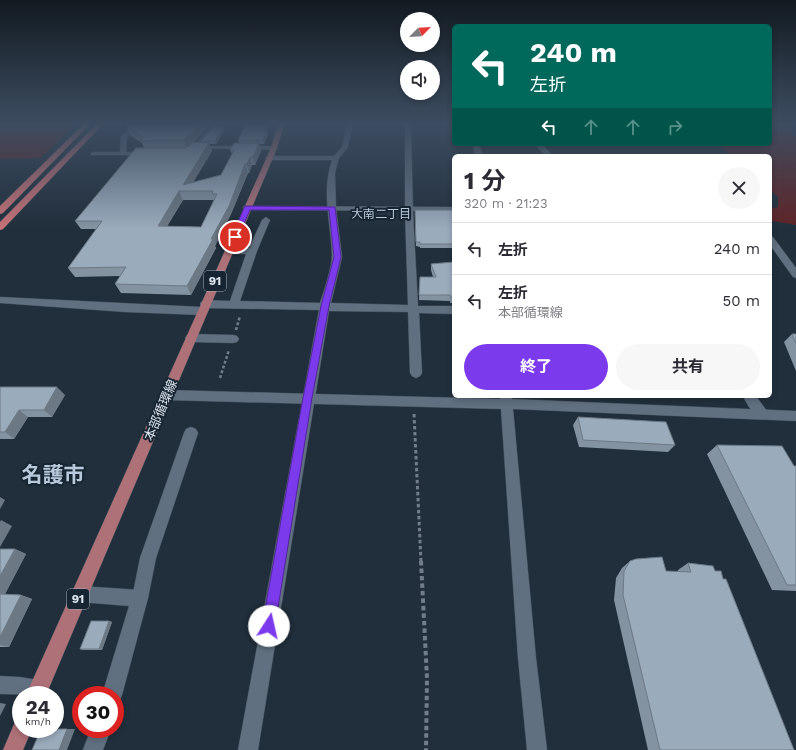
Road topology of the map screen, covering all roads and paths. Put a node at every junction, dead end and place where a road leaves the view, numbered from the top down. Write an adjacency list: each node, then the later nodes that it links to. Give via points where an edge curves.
1 (53, 159): 10 (highway)
2 (66, 159): 12 (highway)
3 (269, 159): 6 (main road, 本部循環線 / 91)
4 (336, 159): 7 (street, via 331,173)
5 (408, 159): 8 (street)
6 (247, 208): 7 (street); 14 (main road, 本部循環線 / 91)
7 (332, 208): 8 (street); 19 (street, via 337,257)
8 (409, 209): 9 (street); 21 (street)
9 (452, 209)
10 (0, 211)
11 (266, 220): 15 (street)
12 (0, 227)
13 (772, 242): 16 (street)
14 (229, 251): 15 (street); 20 (main road, 本部循環線 / 91)
15 (252, 251): 18 (street)
16 (796, 275)
17 (0, 300): 20 (street, via 125,308)
18 (234, 305): 19 (street); 20 (street)
19 (325, 306): 21 (street); 27 (street)
20 (204, 308): 23 (main road, 本部循環線 / 91)
21 (413, 309): 22 (street); 25 (street)
22 (452, 310)
23 (191, 338): 24 (street); 26 (main road, 本部循環線 / 91)
24 (233, 339)
25 (416, 373)
26 (166, 395): 27 (street); 34 (main road, 本部循環線 / 91)
27 (308, 398): 29 (street); 44 (street)
28 (751, 398): 31 (street)
29 (506, 400): 31 (street); 46 (street)
30 (414, 411): 45 (path, via 427,678)
31 (763, 414): 32 (street)
32 (796, 416)
33 (191, 433): 35 (street, via 148,558)
34 (80, 594): 35 (street); 37 (main road, 本部循環線 / 91)
35 (140, 598): 38 (street)
36 (0, 685): 39 (street)
37 (41, 686)
38 (115, 686)
39 (12, 687)
40 (18, 738): 42 (main road)
41 (97, 738): 43 (street)
42 (13, 750)
43 (94, 750)
44 (248, 750)
45 (426, 750)
46 (537, 750)

